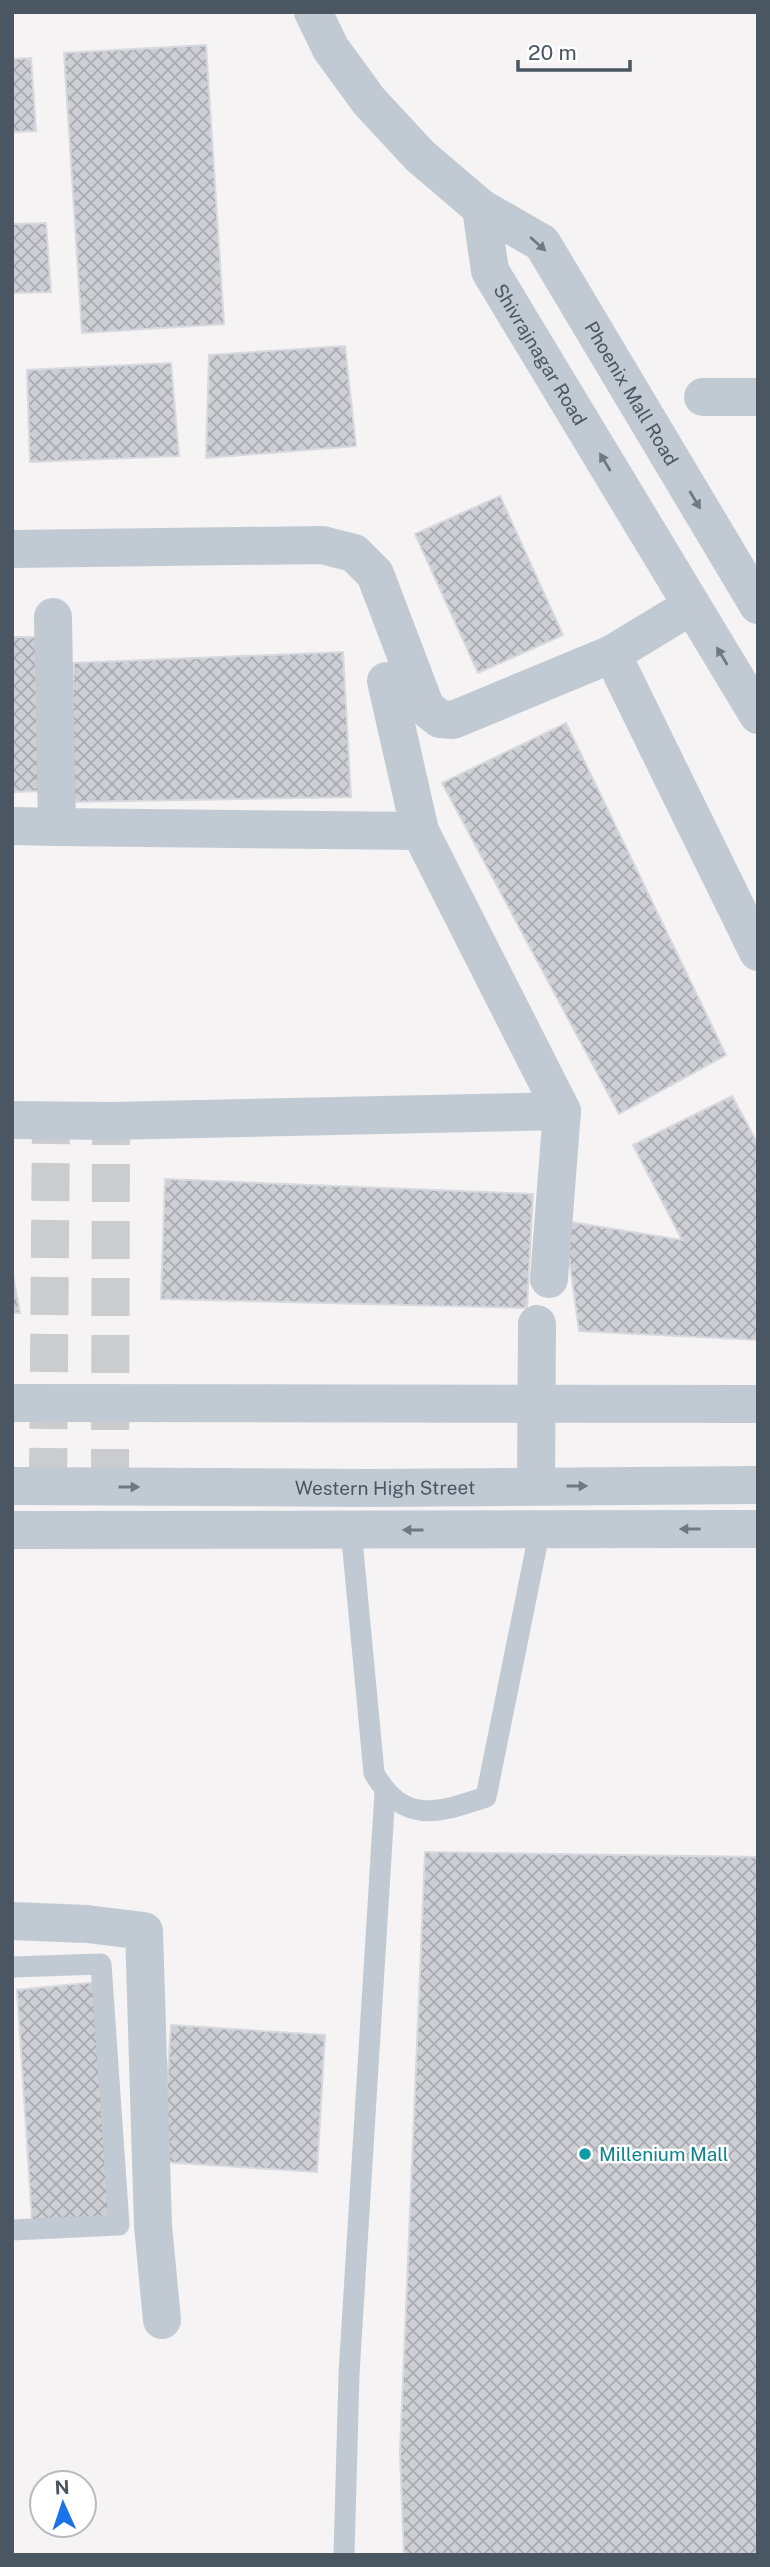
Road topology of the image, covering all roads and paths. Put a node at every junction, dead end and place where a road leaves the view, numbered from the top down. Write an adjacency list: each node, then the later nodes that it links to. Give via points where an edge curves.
1 (313, 12): 2 (street, via 331,49 369,101 420,156)
2 (481, 208): 6 (street, Phoenix Mall Road, one-way to 6, via 542,243); 7 (street, Shivrajnagar Road, one-way to 2, via 490,271)
3 (703, 397): 4 (street)
4 (758, 397)
5 (12, 549): 9 (street, via 323,545 354,552 376,574 426,708 440,719 453,720)
6 (758, 605)
7 (691, 606): 9 (street); 11 (street, Shivrajnagar Road, one-way to 7)
8 (53, 617): 13 (street)
9 (612, 654): 15 (street)
10 (386, 681): 14 (street)
11 (758, 715)
12 (12, 827): 13 (street)
13 (57, 827): 14 (street)
14 (420, 831): 16 (street)
15 (758, 952)
16 (562, 1111): 17 (street); 18 (street)
17 (12, 1120)
18 (548, 1279)
19 (537, 1324): 21 (street)
20 (12, 1403): 21 (street)
21 (536, 1404): 22 (street); 26 (street)
22 (758, 1404)
23 (758, 1485): 26 (street, Western High Street, one-way to 23)
24 (12, 1486): 25 (street, Western High Street)
25 (74, 1486): 27 (street, Western High Street, one-way to 27); 30 (street)
26 (536, 1486): 27 (street, Western High Street)
27 (456, 1487): 32 (street)
28 (758, 1529): 33 (street, one-way to 33)
29 (12, 1530): 30 (street)
30 (74, 1530): 31 (street)
31 (351, 1530): 32 (street, one-way to 31); 34 (lane, via 374,1773)
32 (456, 1530): 33 (street)
33 (540, 1530): 34 (lane, via 486,1797 444,1811 405,1808)
34 (385, 1792): 39 (lane, via 349,2374)
35 (12, 1921): 38 (street, via 144,1931 153,2226)
36 (12, 1967): 37 (lane, via 101,1964 119,2225)
37 (12, 2231)
38 (162, 2320)
39 (344, 2555)

